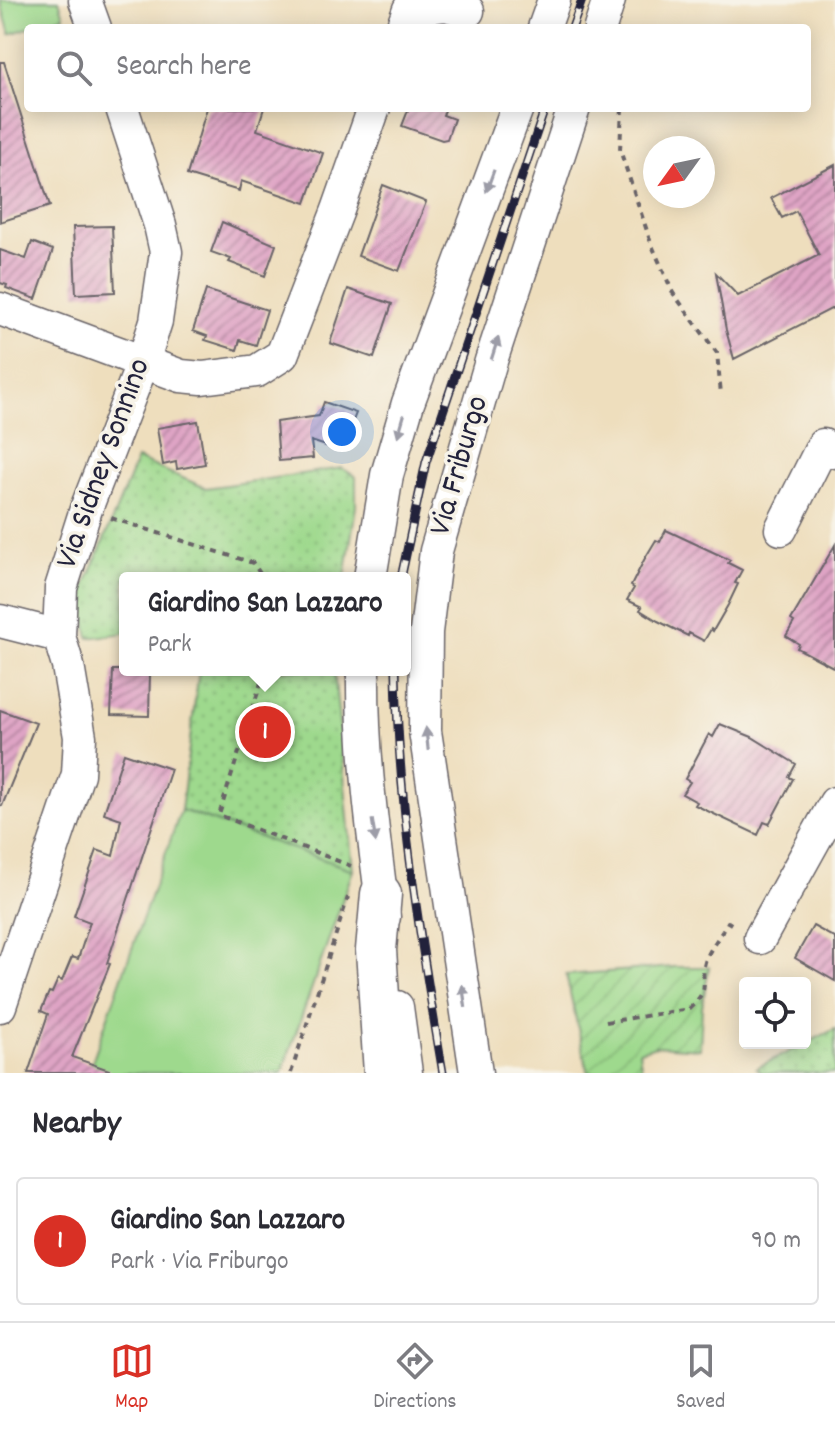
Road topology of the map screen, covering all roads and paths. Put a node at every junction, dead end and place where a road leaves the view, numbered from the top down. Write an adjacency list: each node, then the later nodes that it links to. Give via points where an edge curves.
1 (85, 0): 5 (street)
2 (554, 0): 7 (street)
3 (609, 0): 8 (street)
4 (468, 11): 6 (street, via 446,5 409,9)
5 (94, 24)
6 (403, 24)
7 (545, 24)
8 (601, 24)
9 (123, 112): 15 (street, Via Sidney Sonnino, via 166,252 156,321)
10 (373, 112): 15 (street, via 282,355 257,371 202,378)
11 (516, 112): 21 (street, Via Friburgo, one-way to 21, via 408,403 387,475)
12 (573, 112): 34 (street, Via Friburgo, one-way to 12, via 425,731 426,632 436,551)
13 (622, 112): 16 (path, via 620,150 651,243 673,293 717,353)
14 (0, 309): 15 (street)
15 (143, 362): 23 (street, Via Sidney Sonnino, via 61,588)
16 (721, 394)
17 (829, 448): 19 (street)
18 (105, 516): 20 (path, via 253,563)
19 (781, 529)
20 (259, 572)
21 (371, 572)
22 (0, 621): 23 (street)
23 (59, 636): 29 (street, Via Sidney Sonnino, via 80,737 78,774)
24 (263, 676): 27 (path, via 219,815)
25 (363, 676): 27 (street, one-way to 27, via 367,784 379,864)
26 (835, 803): 28 (street)
27 (362, 886): 31 (path); 32 (main road, via 376,950); 33 (street)
28 (760, 938): 30 (path, via 728,922 705,962 706,984 689,1009)
29 (0, 1006)
30 (606, 1022)
31 (291, 1073)
32 (384, 1073)
33 (406, 1073)
34 (476, 1073)

